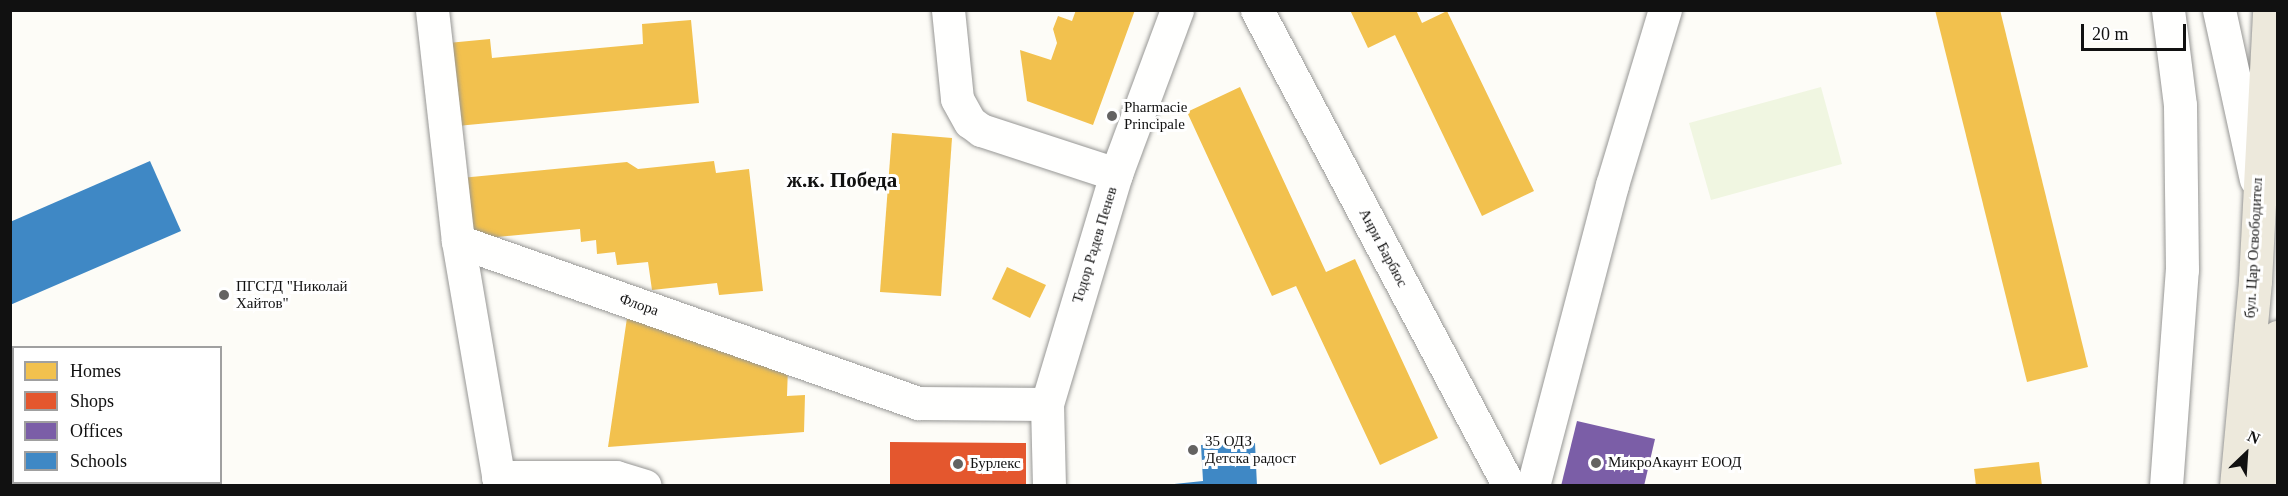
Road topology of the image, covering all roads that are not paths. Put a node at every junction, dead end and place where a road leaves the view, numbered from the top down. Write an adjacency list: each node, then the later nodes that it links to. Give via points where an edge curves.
1 (432, 10): 11 (street)
2 (948, 10): 9 (street, via 957,99 970,122 981,130)
3 (1177, 10): 9 (street, Тодор Радев Пенев)
4 (1257, 10): 17 (street, Анри Барбюс)
5 (1665, 10): 18 (street, via 1612,185)
6 (2168, 10): 19 (street, via 2180,105 2182,270)
7 (2219, 10): 10 (street)
8 (2269, 10): 10 (main road, бул. Цар Освободител)
9 (1116, 174): 13 (street, Тодор Радев Пенев)
10 (2258, 187): 12 (main road, бул. Цар Освободител, via 2255,281)
11 (458, 241): 13 (street, Флора, via 918,403); 14 (street)
12 (2269, 353): 20 (main road, бул. Цар Освободител); 21 (main road, бул. Цар Освободител)
13 (1047, 404): 16 (street, Тодор Радев Пенев)
14 (499, 481): 15 (street, via 616,477)
15 (645, 486)
16 (1049, 486)
17 (1509, 486)
18 (1533, 486)
19 (2166, 486)
20 (2236, 486)
21 (2263, 486)

